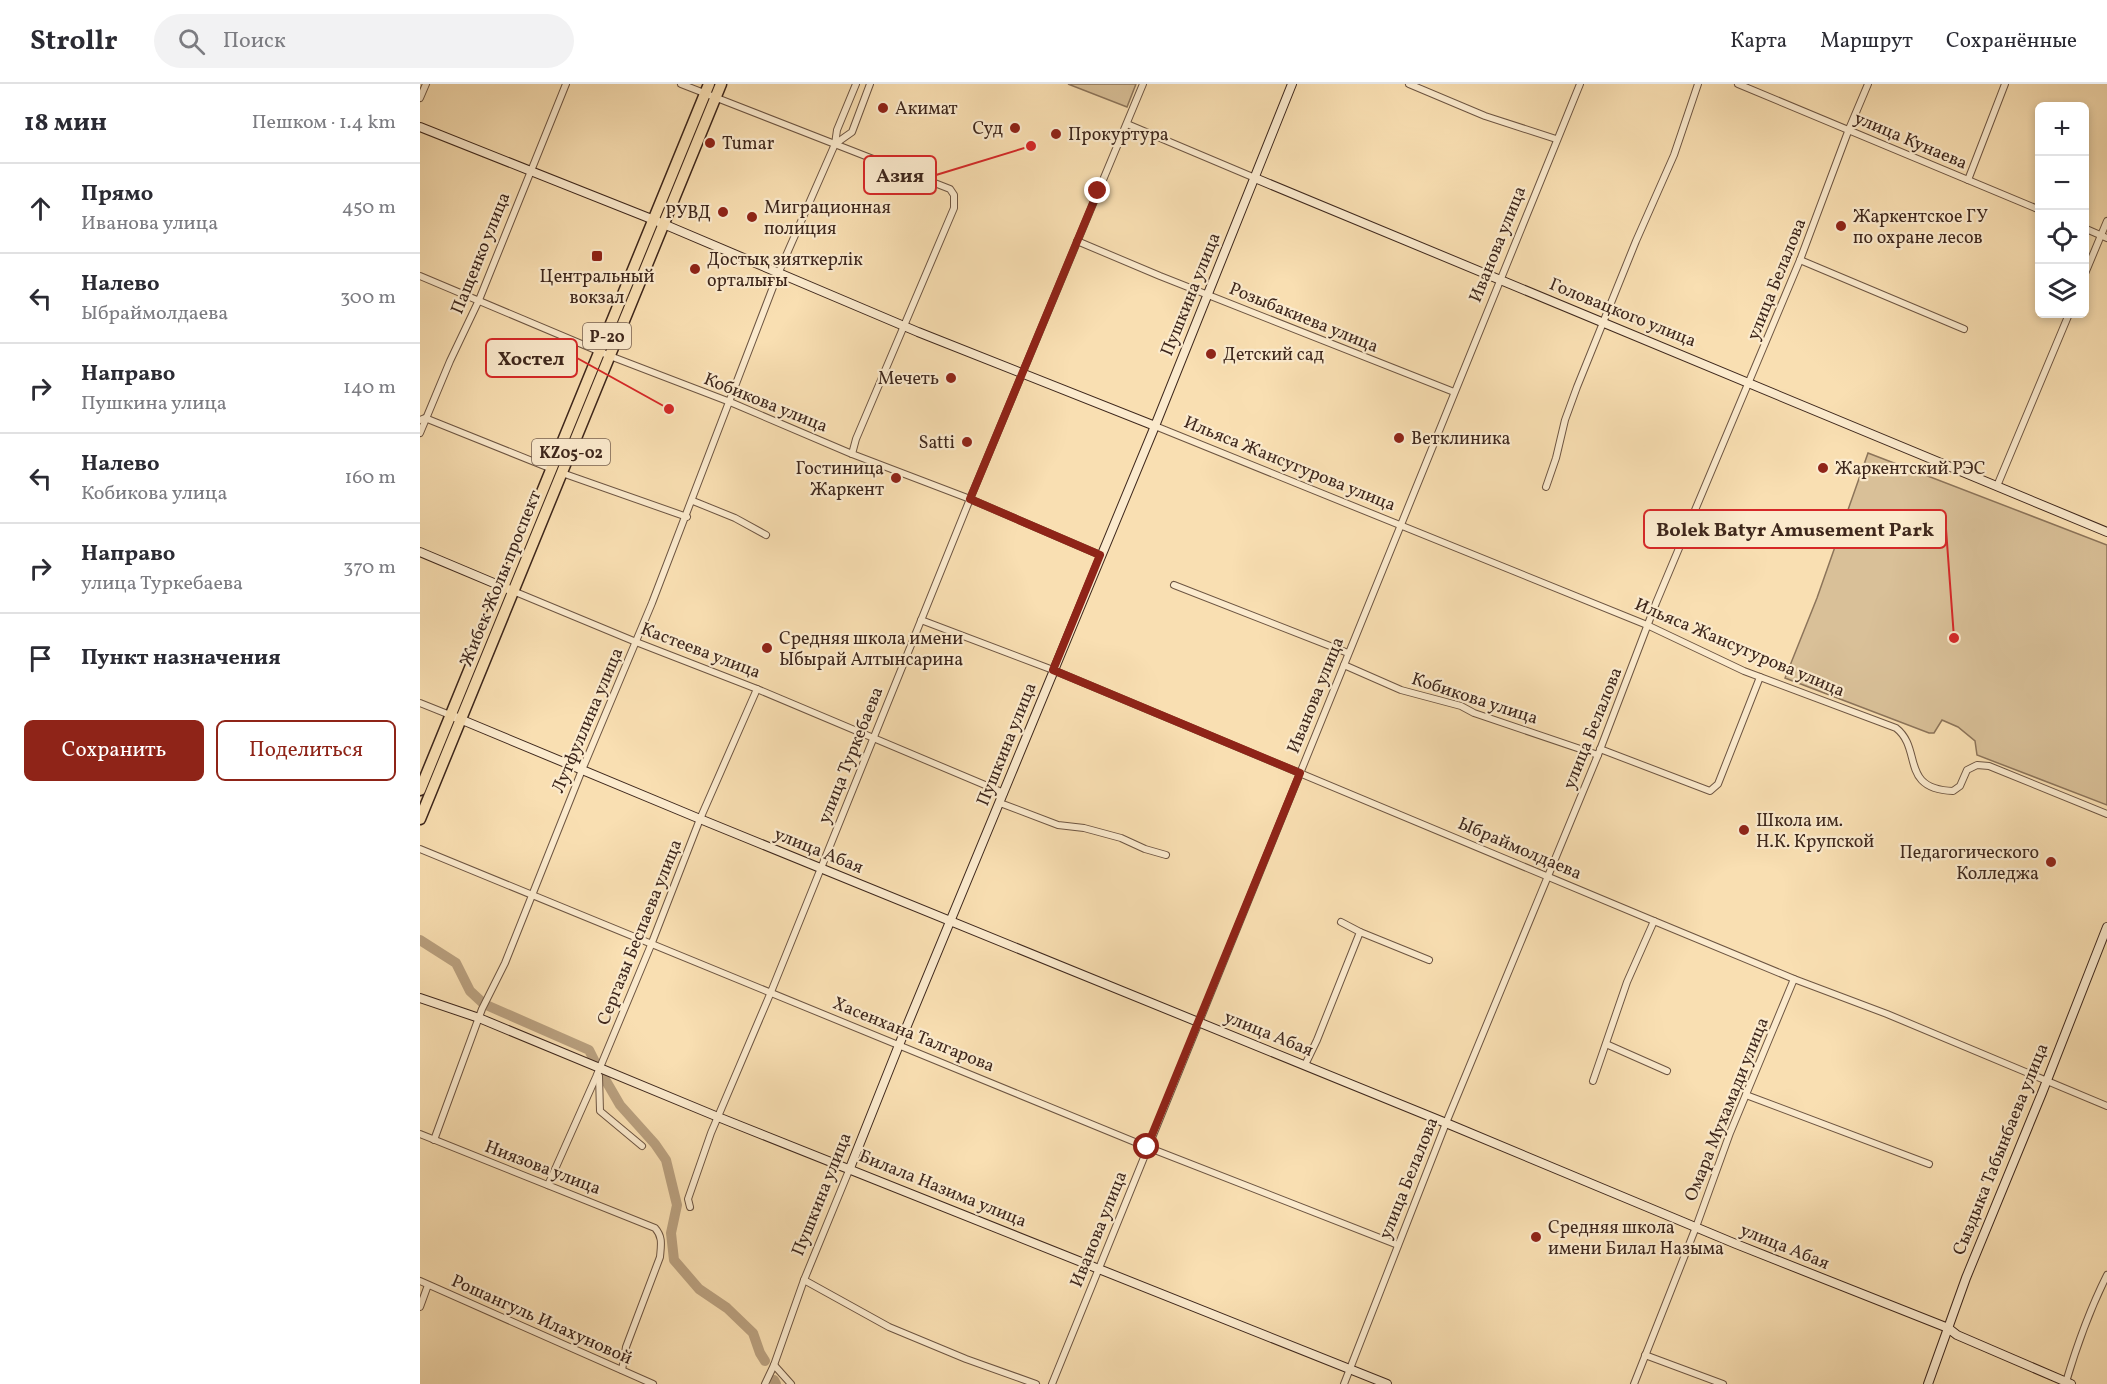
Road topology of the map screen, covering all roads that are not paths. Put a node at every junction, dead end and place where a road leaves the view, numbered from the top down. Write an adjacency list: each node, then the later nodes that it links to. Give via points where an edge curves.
1 (426, 84): 16 (street)
2 (566, 84): 22 (street, Пащенко улица)
3 (681, 84): 15 (street)
4 (721, 84): 15 (highway, Жибек Жолы проспект)
5 (856, 84): 21 (street, Лутфуллина улица)
6 (870, 84): 21 (street, Лутфуллина улица, via 852,132)
7 (1143, 84): 17 (street, улица Туркебаева)
8 (1292, 84): 23 (street, Пушкина улица)
9 (1409, 84): 20 (street, via 1485,116)
10 (1580, 84): 20 (street, Иванова улица)
11 (1698, 84): 39 (street, via 1674,155)
12 (1738, 84): 19 (street, улица Кунаева)
13 (1868, 84): 19 (street, улица Белалова)
14 (2005, 84): 24 (street)
15 (710, 92): 21 (street); 27 (highway, Жибек Жолы проспект / Р-20)
16 (420, 98)
17 (1127, 124): 23 (street, Головацкого улица); 30 (street, улица Туркебаева)
18 (420, 127): 22 (street, Ильяса Жансугурова улица)
19 (1849, 129): 24 (street, улица Кунаева); 31 (street, улица Белалова)
20 (1556, 139): 35 (street, Иванова улица)
21 (835, 144): 33 (street, Лутфуллина улица); 40 (street, via 950,189 954,195 954,208)
22 (531, 171): 27 (street, Ильяса Жансугурова улица); 37 (street, Пащенко улица)
23 (1255, 178): 35 (street, Головацкого улица); 36 (street, Пушкина улица)
24 (1968, 180): 25 (street, улица Кунаева)
25 (2035, 208)
26 (2107, 221): 29 (street)
27 (659, 222): 33 (street, Ильяса Жансугурова улица); 42 (highway, Жибек Жолы проспект / Р-20)
28 (2089, 230): 29 (street)
29 (2104, 237): 32 (street)
30 (1077, 241): 36 (street, Розыбакиева улица); 43 (street, улица Туркебаева)
31 (1800, 260): 41 (street); 44 (street, улица Белалова)
32 (2089, 268)
33 (778, 274): 40 (street, Ильяса Жансугурова улица); 46 (street, Лутфуллина улица)
34 (420, 276): 37 (street, Кобикова улица)
35 (1499, 279): 39 (street, Головацкого улица); 45 (street, Иванова улица)
36 (1208, 295): 45 (street, Розыбакиева улица); 48 (street, Пушкина улица)
37 (479, 300): 42 (street, Кобикова улица); 47 (street, Пащенко улица)
38 (2067, 318): 52 (street)
39 (1603, 321): 44 (street, Головацкого улица); 53 (street, via 1565,420)
40 (904, 326): 43 (street, Ильяса Жансугурова улица); 50 (street)
41 (1964, 329)
42 (605, 354): 46 (street, Кобикова улица); 51 (highway, Жибек Жолы проспект / Р-20)
43 (1023, 374): 48 (street, Ильяса Жансугурова улица); 54 (street, улица Туркебаева)
44 (1750, 382): 52 (street, Головацкого улица); 65 (street, улица Белалова)
45 (1454, 392): 57 (street, Иванова улица)
46 (730, 402): 50 (street, Кобикова улица); 55 (street, Лутфуллина улица)
47 (423, 419): 49 (street, Пащенко улица); 51 (street)
48 (1155, 426): 57 (street, Ильяса Жансугурова улица); 61 (street, Пушкина улица)
49 (420, 433)
50 (852, 453): 54 (street, Кобикова улица)
51 (557, 471): 56 (street); 63 (highway, Жибек Жолы проспект / Р-20)
52 (1997, 486): 58 (street, Головацкого улица)
53 (1546, 487)
54 (970, 499): 61 (street, Кобикова улица); 64 (street, улица Туркебаева)
55 (693, 501): 56 (street, Лутфуллина улица); 59 (street)
56 (687, 517): 66 (street, Лутфуллина улица)
57 (1400, 525): 65 (street, Ильяса Жансугурова улица); 67 (street, Иванова улица)
58 (2107, 532)
59 (766, 535)
60 (420, 552): 63 (street, Кастеева улица)
61 (1100, 555): 69 (street, Пушкина улица)
62 (1174, 585): 67 (street)
63 (508, 589): 66 (street, Кастеева улица); 73 (highway, Жибек Жолы проспект)
64 (921, 620): 69 (street, Ыбраймолдаева); 74 (street, улица Туркебаева)
65 (1647, 625): 70 (street, Ильяса Жансугурова улица); 75 (street, улица Белалова)
66 (636, 642): 71 (street, Кастеева улица); 76 (street, Лутфуллина улица)
67 (1348, 653): 68 (street, Иванова улица)
68 (1344, 665): 75 (street, Кобикова улица, via 1401,690); 77 (street, Иванова улица)
69 (1053, 670): 77 (street, Ыбраймолдаева); 79 (street, Пушкина улица)
70 (1760, 677): 75 (street, Кобикова улица, via 1718,784 1710,791); 81 (street, Ильяса Жансугурова улица, via 1896,728 1902,732 1915,770 1931,787 1953,791 1960,786 1967,770 1989,765)
71 (757, 689): 74 (street, Кастеева улица); 83 (street, Сергазы Беспаева улица)
72 (420, 703): 73 (street, улица Абая)
73 (455, 717): 76 (street, улица Абая); 78 (highway, Жибек Жолы проспект); 82 (highway, Жибек Жолы проспект)
74 (873, 739): 79 (street, Кастеева улица); 86 (street, улица Туркебаева)
75 (1599, 752): 87 (street, улица Белалова)
76 (582, 770): 83 (street, улица Абая); 88 (street, Лутфуллина улица)
77 (1300, 773): 87 (street, Ыбраймолдаева); 100 (street, Иванова улица)
78 (420, 790)
79 (1004, 793): 80 (street, Пушкина улица)
80 (1000, 803): 85 (street, via 1058,825 1121,838); 89 (street, Пушкина улица)
81 (2107, 814)
82 (420, 819)
83 (700, 819): 86 (street, улица Абая); 94 (street, Сергазы Беспаева улица)
84 (420, 849): 88 (street, Хасенхана Талгарова)
85 (1166, 855)
86 (821, 868): 89 (street, улица Абая); 97 (street, улица Туркебаева)
87 (1549, 876): 90 (street, Ыбраймолдаева); 111 (street, улица Белалова)
88 (532, 895): 94 (street, Хасенхана Талгарова); 99 (street, Лутфуллина улица)
89 (951, 921): 100 (street, улица Абая); 102 (street, Пушкина улица)
90 (1654, 921): 96 (street, Ыбраймолдаева); 101 (street)
91 (1341, 922): 93 (street)
92 (2107, 927): 107 (street, Сыздыка Табынбаева улица)
93 (1360, 932): 95 (street); 103 (street)
94 (651, 945): 97 (street, Хасенхана Талгарова); 104 (street, Сергазы Беспаева улица)
95 (1429, 960)
96 (1794, 979): 107 (street, Ыбраймолдаева); 108 (street, Омара Мухамади улица)
97 (771, 992): 102 (street, Хасенхана Талгарова); 110 (street, улица Туркебаева)
98 (420, 998): 99 (street, Билала Назима улица)
99 (479, 1018): 104 (street, Билала Назима улица); 113 (street, Лутфуллина улица)
100 (1198, 1023): 103 (street, улица Абая); 115 (street, Иванова улица)
101 (1606, 1044): 105 (street); 106 (street)
102 (899, 1045): 115 (street, Хасенхана Талгарова); 117 (street, Пушкина улица)
103 (1305, 1065): 111 (street, улица Абая)
104 (599, 1070): 110 (street, Билала Назима улица); 114 (street, via 600,1111); 118 (street, Сергазы Беспаева улица)
105 (1667, 1071)
106 (1593, 1081)
107 (2047, 1081): 109 (street, Ыбраймолдаева); 128 (street, Сыздыка Табынбаева улица)
108 (1746, 1095): 116 (street); 120 (street, Омара Мухамади улица)
109 (2107, 1106)
110 (718, 1117): 117 (street, Билала Назима улица); 119 (street, улица Туркебаева, via 698,1166 688,1199)
111 (1446, 1123): 120 (street, улица Абая); 121 (street, улица Белалова)
112 (420, 1134): 113 (street, Ниязова улица)
113 (434, 1140): 118 (street, Ниязова улица)
114 (642, 1146)
115 (1147, 1147): 121 (street, Хасенхана Талгарова); 122 (street, Иванова улица)
116 (1929, 1164)
117 (850, 1168): 122 (street, Билала Назима улица); 124 (street, Пушкина улица)
118 (548, 1185): 132 (street, Ниязова улица, via 655,1228 660,1234 660,1257 626,1347)
119 (690, 1207)
120 (1696, 1227): 128 (street, улица Абая); 129 (street, Омара Мухамади улица)
121 (1398, 1245): 131 (street, улица Белалова)
122 (1099, 1268): 131 (street, Билала Назима улица); 140 (street, Иванова улица)
123 (2107, 1275): 134 (street, via 2073,1358)
124 (804, 1280): 130 (street, Пушкина улица); 139 (street, via 898,1331)
125 (420, 1281): 126 (street, Рошангуль Илахуновой)
126 (428, 1285): 127 (street); 132 (street, Рошангуль Илахуновой)
127 (420, 1307)
128 (1948, 1328): 134 (street, улица Абая); 145 (street, Сыздыка Табынбаева улица)
129 (1646, 1356): 143 (street, Омара Мухамади улица); 144 (street)
130 (774, 1365): 137 (street, Пушкина улица); 138 (street)
131 (1350, 1369): 141 (street, улица Белалова); 142 (street, Билала Назима улица)
132 (622, 1370): 133 (street, Рошангуль Илахуновой)
133 (633, 1375): 135 (street); 136 (street, Рошангуль Илахуновой)
134 (2069, 1383)
135 (632, 1384)
136 (652, 1384)
137 (765, 1384)
138 (791, 1384)
139 (1036, 1384)
140 (1052, 1384)
141 (1344, 1384)
142 (1387, 1384)
143 (1634, 1384)
144 (1723, 1384)
145 (1928, 1384)

